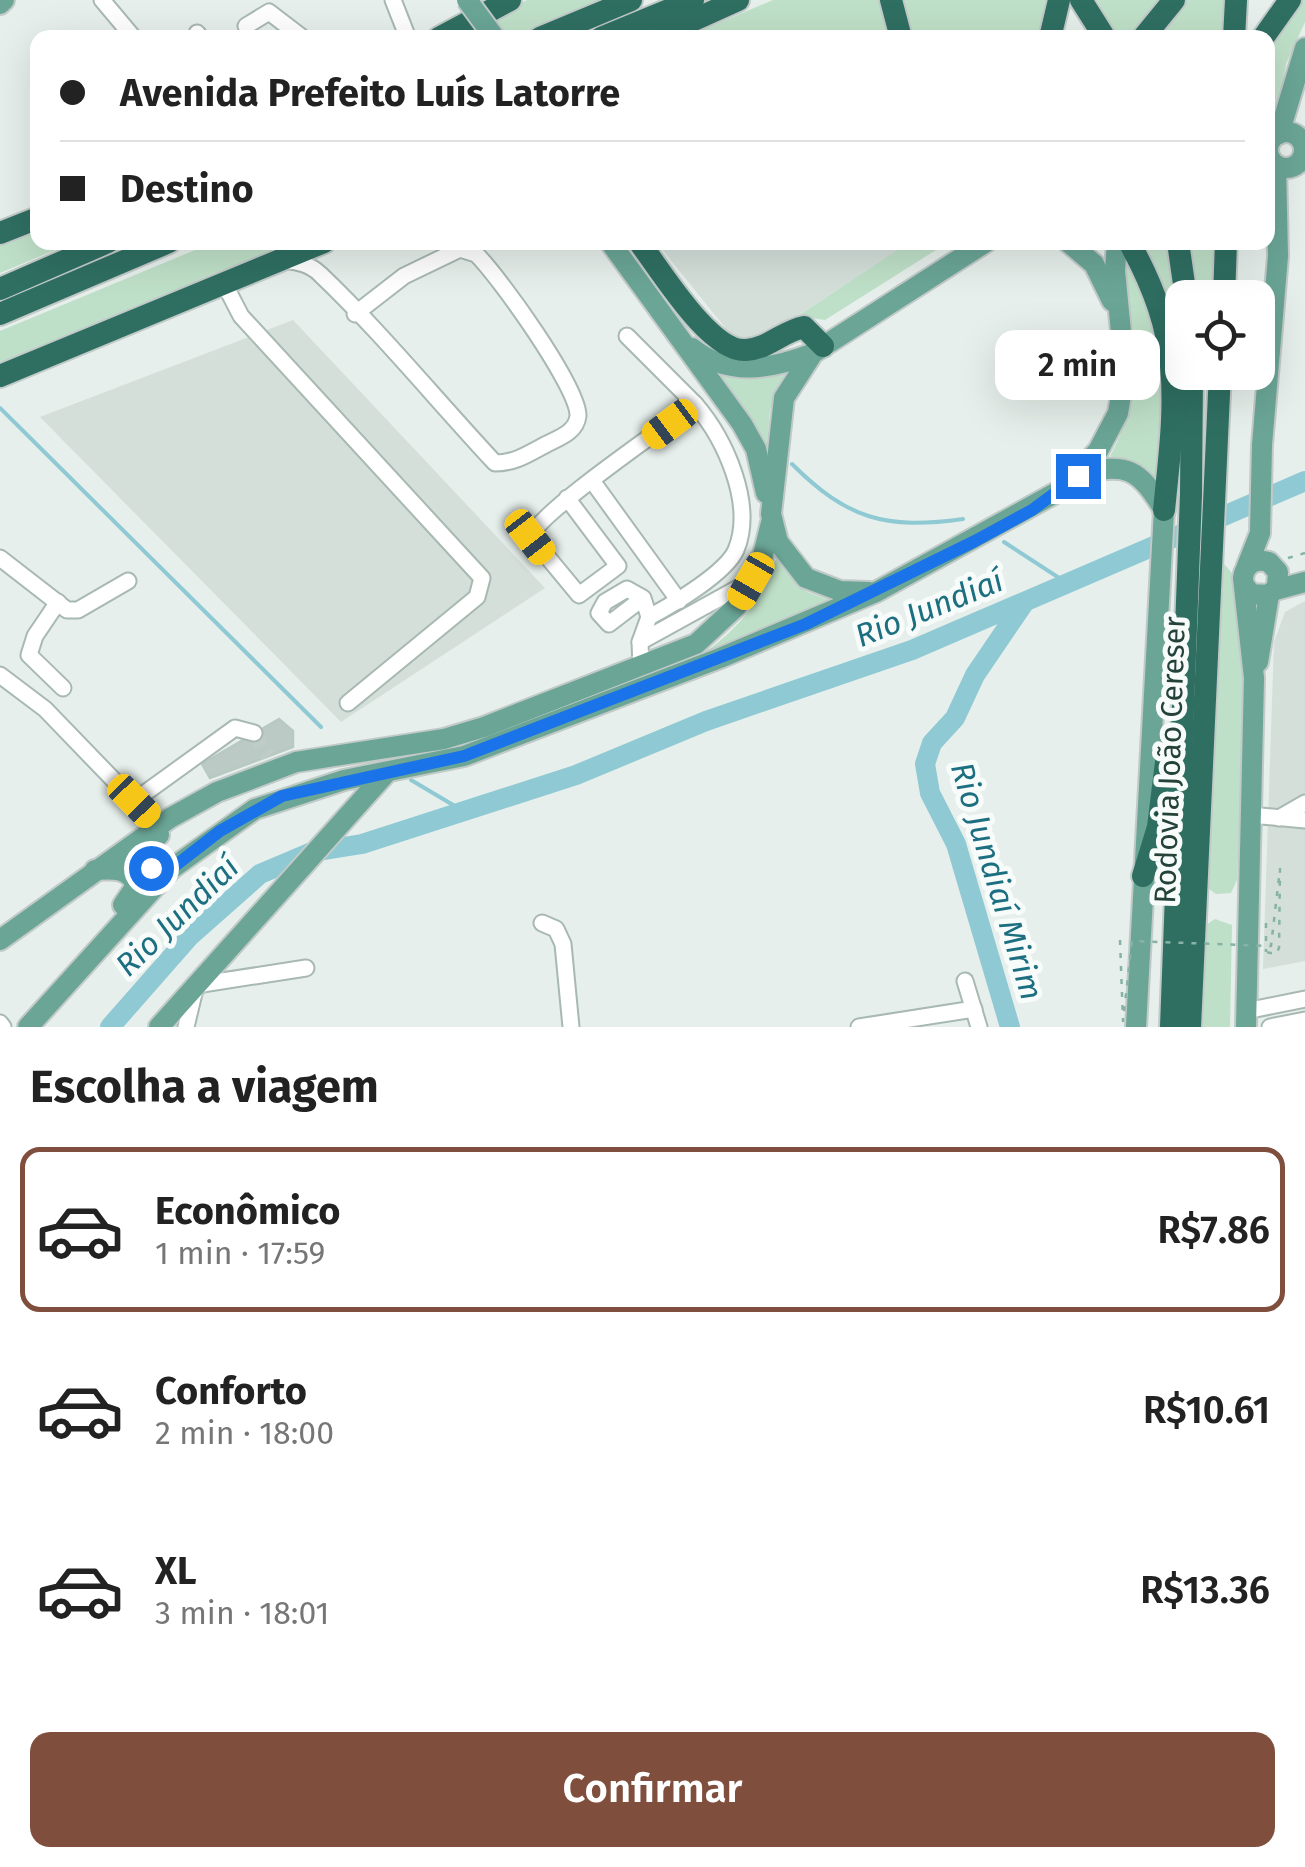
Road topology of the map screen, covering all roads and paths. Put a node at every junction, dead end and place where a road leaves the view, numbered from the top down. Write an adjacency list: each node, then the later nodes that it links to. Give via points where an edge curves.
1 (102, 0): 15 (street)
2 (392, 0): 17 (street)
3 (467, 0): 19 (main road, bridge)
4 (510, 0): 18 (highway)
5 (693, 0): 21 (highway)
6 (738, 0): 22 (highway)
7 (891, 0): 23 (highway)
8 (1059, 0): 24 (highway)
9 (1084, 0): 25 (highway)
10 (1174, 0): 26 (highway)
11 (1236, 0): 27 (highway)
12 (1290, 0): 28 (highway)
13 (630, 1): 20 (highway)
14 (246, 26): 16 (street, via 270,12)
15 (127, 30)
16 (293, 30)
17 (405, 30)
18 (453, 30)
19 (490, 30)
20 (559, 30)
21 (620, 30)
22 (672, 30)
23 (899, 30)
24 (1052, 30)
25 (1101, 30)
26 (1150, 30)
27 (1234, 30)
28 (1269, 30)
29 (1305, 48): 30 (main road)
30 (1282, 146): 47 (main road); 47 (main road, via 1297,164)
31 (30, 221): 32 (highway)
32 (0, 234)
33 (90, 250): 53 (highway)
34 (149, 250): 54 (highway)
35 (307, 250): 48 (highway)
36 (326, 250): 49 (street)
37 (458, 250): 55 (street, via 404,276)
38 (463, 250): 55 (street, via 476,254 553,359 574,398 578,417 571,431 511,463 495,463)
39 (616, 250): 57 (main road)
40 (645, 250): 59 (highway, via 724,345 748,350 804,327)
41 (973, 250): 59 (main road)
42 (1077, 250): 56 (main road, via 1094,264)
43 (1117, 250): 56 (main road)
44 (1133, 250): 68 (highway, via 1171,346 1174,398)
45 (1179, 250): 50 (highway)
46 (1226, 250): 51 (highway)
47 (1278, 256): 70 (main road)
48 (282, 260): 49 (street); 52 (highway)
49 (321, 274): 55 (street)
50 (1183, 280)
51 (1225, 280)
52 (225, 284): 60 (highway); 92 (street, via 241,316 482,578 477,596)
53 (0, 289)
54 (0, 314)
55 (355, 314)
56 (1119, 322): 64 (main road, via 1125,372 1118,413)
57 (676, 334): 59 (main road, via 706,358 735,367 766,367); 69 (main road, via 750,437)
58 (627, 336): 63 (street)
59 (818, 349): 69 (main road, via 791,383 780,414)
60 (0, 376)
61 (1193, 390): 66 (highway)
62 (1217, 390): 66 (highway)
63 (695, 404): 65 (street); 84 (street, via 737,481 741,526 735,553)
64 (1078, 476): 68 (main road, via 1128,469); 80 (main road, via 1032,510)
65 (592, 482): 67 (street); 84 (street)
66 (1202, 495): 76 (highway, Rodovia João Cereser)
67 (568, 498): 67 (street, via 618,566 579,595 530,537)
68 (1164, 510): 104 (main road)
69 (771, 518): 78 (main road); 80 (main road, via 786,557 806,578 840,592)
70 (1260, 531): 73 (main road); 75 (main road)
71 (1305, 553): 73 (path)
72 (0, 558): 83 (street)
73 (1274, 564): 74 (main road); 75 (main road, via 1263,560); 81 (main road, via 1280,577)
74 (1305, 569)
75 (1246, 575): 81 (main road, via 1251,594); 90 (main road)
76 (1197, 579): 86 (highway, Rodovia João Cereser); 127 (highway, Rodovia João Cereser)
77 (128, 581): 83 (street, via 78,610)
78 (751, 581): 87 (street); 88 (main road, via 721,625)
79 (1305, 582): 81 (main road)
80 (876, 592): 94 (main road, via 543,727 464,756)
81 (1272, 592): 90 (main road)
82 (642, 598): 85 (street)
83 (58, 602): 91 (street, via 29,655)
84 (680, 602): 85 (street)
85 (649, 616): 87 (street)
86 (1184, 634): 104 (highway, via 1158,827); 126 (highway, Rodovia João Cereser)
87 (640, 642): 88 (street)
88 (641, 668): 95 (main road, via 444,739 272,763)
89 (0, 675): 96 (street, via 44,709)
90 (1254, 678): 98 (main road)
91 (62, 688)
92 (348, 703)
93 (254, 733): 96 (street, via 235,728)
94 (387, 772): 102 (main road, via 282,796); 113 (main road)
95 (246, 782): 101 (main road); 102 (main road, via 147,846 146,863)
96 (134, 801): 101 (street)
97 (1305, 803): 99 (street)
98 (1250, 815): 99 (street); 117 (main road)
99 (1279, 818): 100 (street)
100 (1305, 820)
101 (158, 826): 103 (main road)
102 (171, 869): 114 (main road)
103 (95, 870): 107 (main road); 114 (main road, via 126,872 136,886 71,963)
104 (1143, 876): 125 (main road)
105 (542, 923): 122 (street, via 556,929 563,944)
106 (1267, 924): 110 (path, bridge)
107 (10, 927): 108 (main road)
108 (0, 940)
109 (1120, 940): 110 (path, bridge, via 1122,1021 1132,941)
110 (1266, 946): 110 (path, bridge, via 1273,944 1280,869 1280,948 1270,955)
111 (306, 968): 113 (street)
112 (965, 981): 116 (street)
113 (196, 986): 120 (main road); 121 (street)
114 (59, 989): 119 (main road)
115 (1305, 999): 117 (street)
116 (974, 1009): 123 (street); 124 (street)
117 (1246, 1019)
118 (1305, 1020): 128 (street)
119 (28, 1027)
120 (159, 1027)
121 (186, 1027)
122 (571, 1027)
123 (860, 1027)
124 (980, 1027)
125 (1136, 1027)
126 (1171, 1027)
127 (1190, 1027)
128 (1270, 1027)

